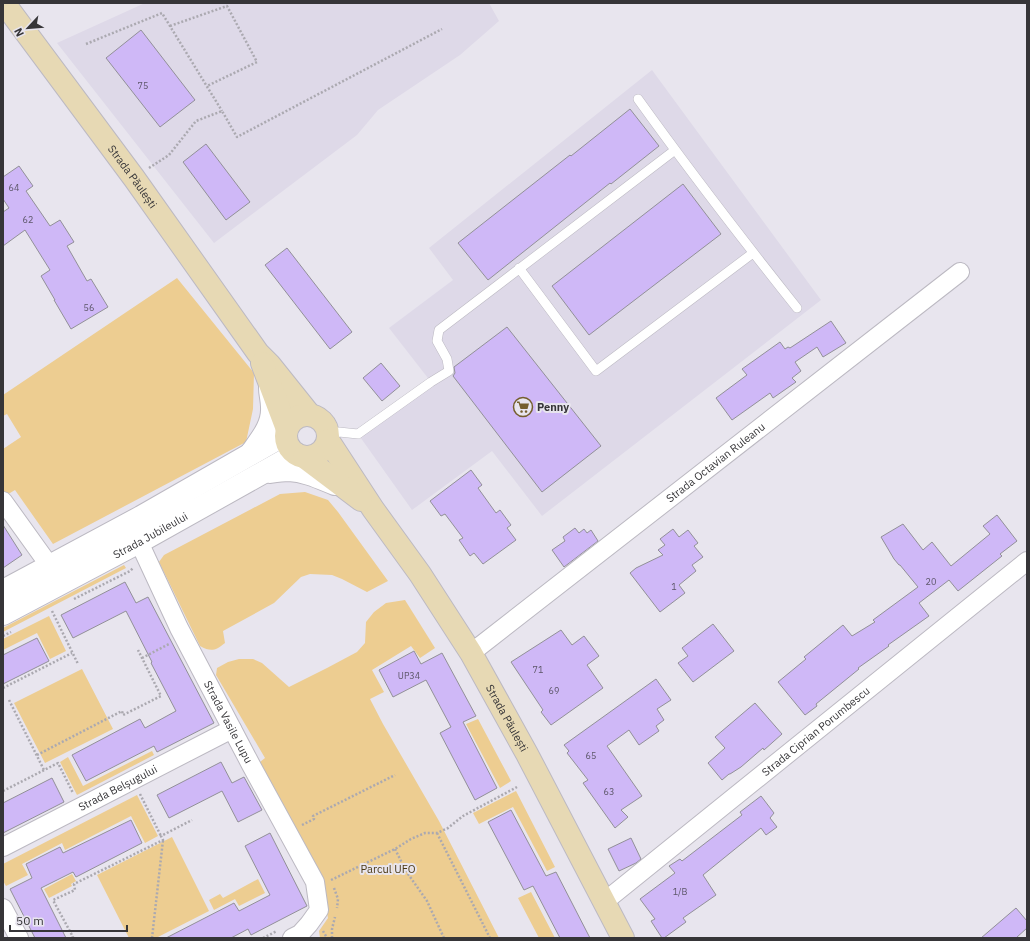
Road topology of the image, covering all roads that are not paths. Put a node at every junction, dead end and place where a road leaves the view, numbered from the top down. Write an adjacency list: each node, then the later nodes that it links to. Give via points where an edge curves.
1 (4, 3): 8 (main road, Strada Păulești, via 134,178)
2 (638, 99): 3 (lane)
3 (675, 150): 4 (lane); 5 (lane)
4 (753, 253): 5 (lane, via 596,371); 7 (lane)
5 (519, 268): 12 (lane, via 440,330 437,341 447,359 449,371 358,434 339,432)
6 (960, 272): 25 (street, Strada Octavian Ruleanu)
7 (797, 308)
8 (258, 353): 9 (main road, Strada Păulești); 10 (main road, Strada Păulești)
9 (269, 383): 11 (main road, Strada Păulești); 13 (street, via 271,420)
10 (310, 415): 11 (main road, via 298,417); 12 (main road, via 323,422)
11 (287, 432): 13 (street, Strada Jubileului); 14 (main road, via 290,449)
12 (328, 437): 14 (main road, via 323,450 318,454); 18 (main road, Strada Păulești)
13 (250, 455): 19 (street, Strada Jubileului)
14 (300, 456): 15 (street, Strada Jubileului); 16 (main road, Strada Păulești)
15 (265, 473): 16 (street, via 287,470 310,473); 20 (street, Strada Jubileului)
16 (348, 490): 18 (main road, Strada Păulești)
17 (3, 501): 22 (street)
18 (373, 509): 25 (main road, Strada Păulești, via 420,574)
19 (141, 516): 20 (street, Strada Vasile Lupu); 22 (street, Strada Jubileului)
20 (139, 542): 24 (street, Strada Jubileului); 26 (street, Strada Vasile Lupu, via 179,628)
21 (1027, 561): 28 (street, Strada Ciprian Porumbescu)
22 (49, 565): 23 (street, Strada Jubileului)
23 (3, 591)
24 (3, 614)
25 (471, 653): 28 (main road, Strada Păulești)
26 (232, 729): 27 (street, Strada Belșugului); 31 (street, Strada Vasile Lupu, via 314,882 319,910 300,934)
27 (3, 847)
28 (604, 902): 32 (main road, Strada Păulești)
29 (3, 908): 30 (street)
30 (11, 931)
31 (292, 938)
32 (623, 938)

